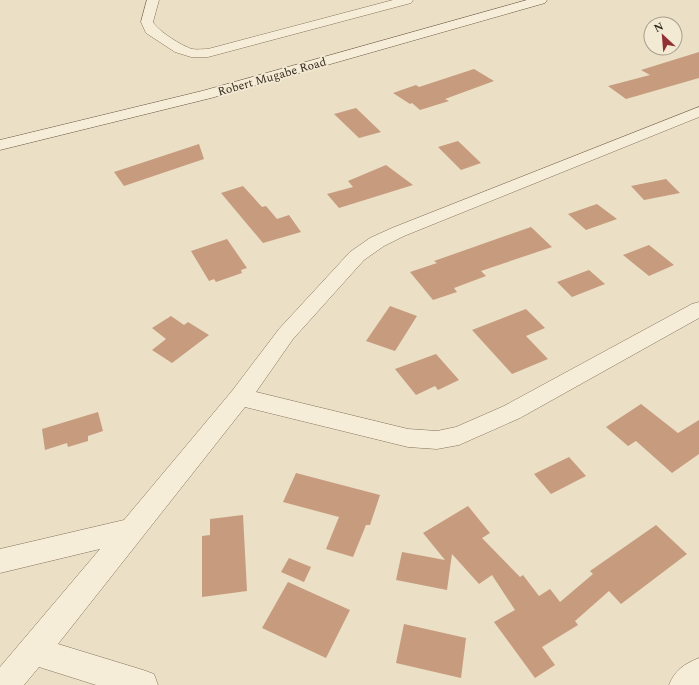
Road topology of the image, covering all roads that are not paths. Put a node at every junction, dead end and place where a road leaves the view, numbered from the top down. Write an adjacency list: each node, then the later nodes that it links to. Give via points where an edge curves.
1 (153, 0): 2 (street, via 147,22 151,30 180,49 191,53 208,53)
2 (407, 0)
3 (540, 0): 5 (main road, Robert Mugabe Road, via 206,96)
4 (699, 112): 7 (street, via 378,242 356,256 305,312)
5 (0, 145)
6 (699, 309): 7 (street, via 512,412 459,436 437,440 408,438)
7 (240, 397): 8 (street)
8 (131, 530): 9 (street); 10 (street)
9 (0, 561)
10 (34, 651): 12 (street); 13 (street)
11 (699, 673): 14 (street)
12 (4, 685)
13 (143, 685)
14 (684, 685)

